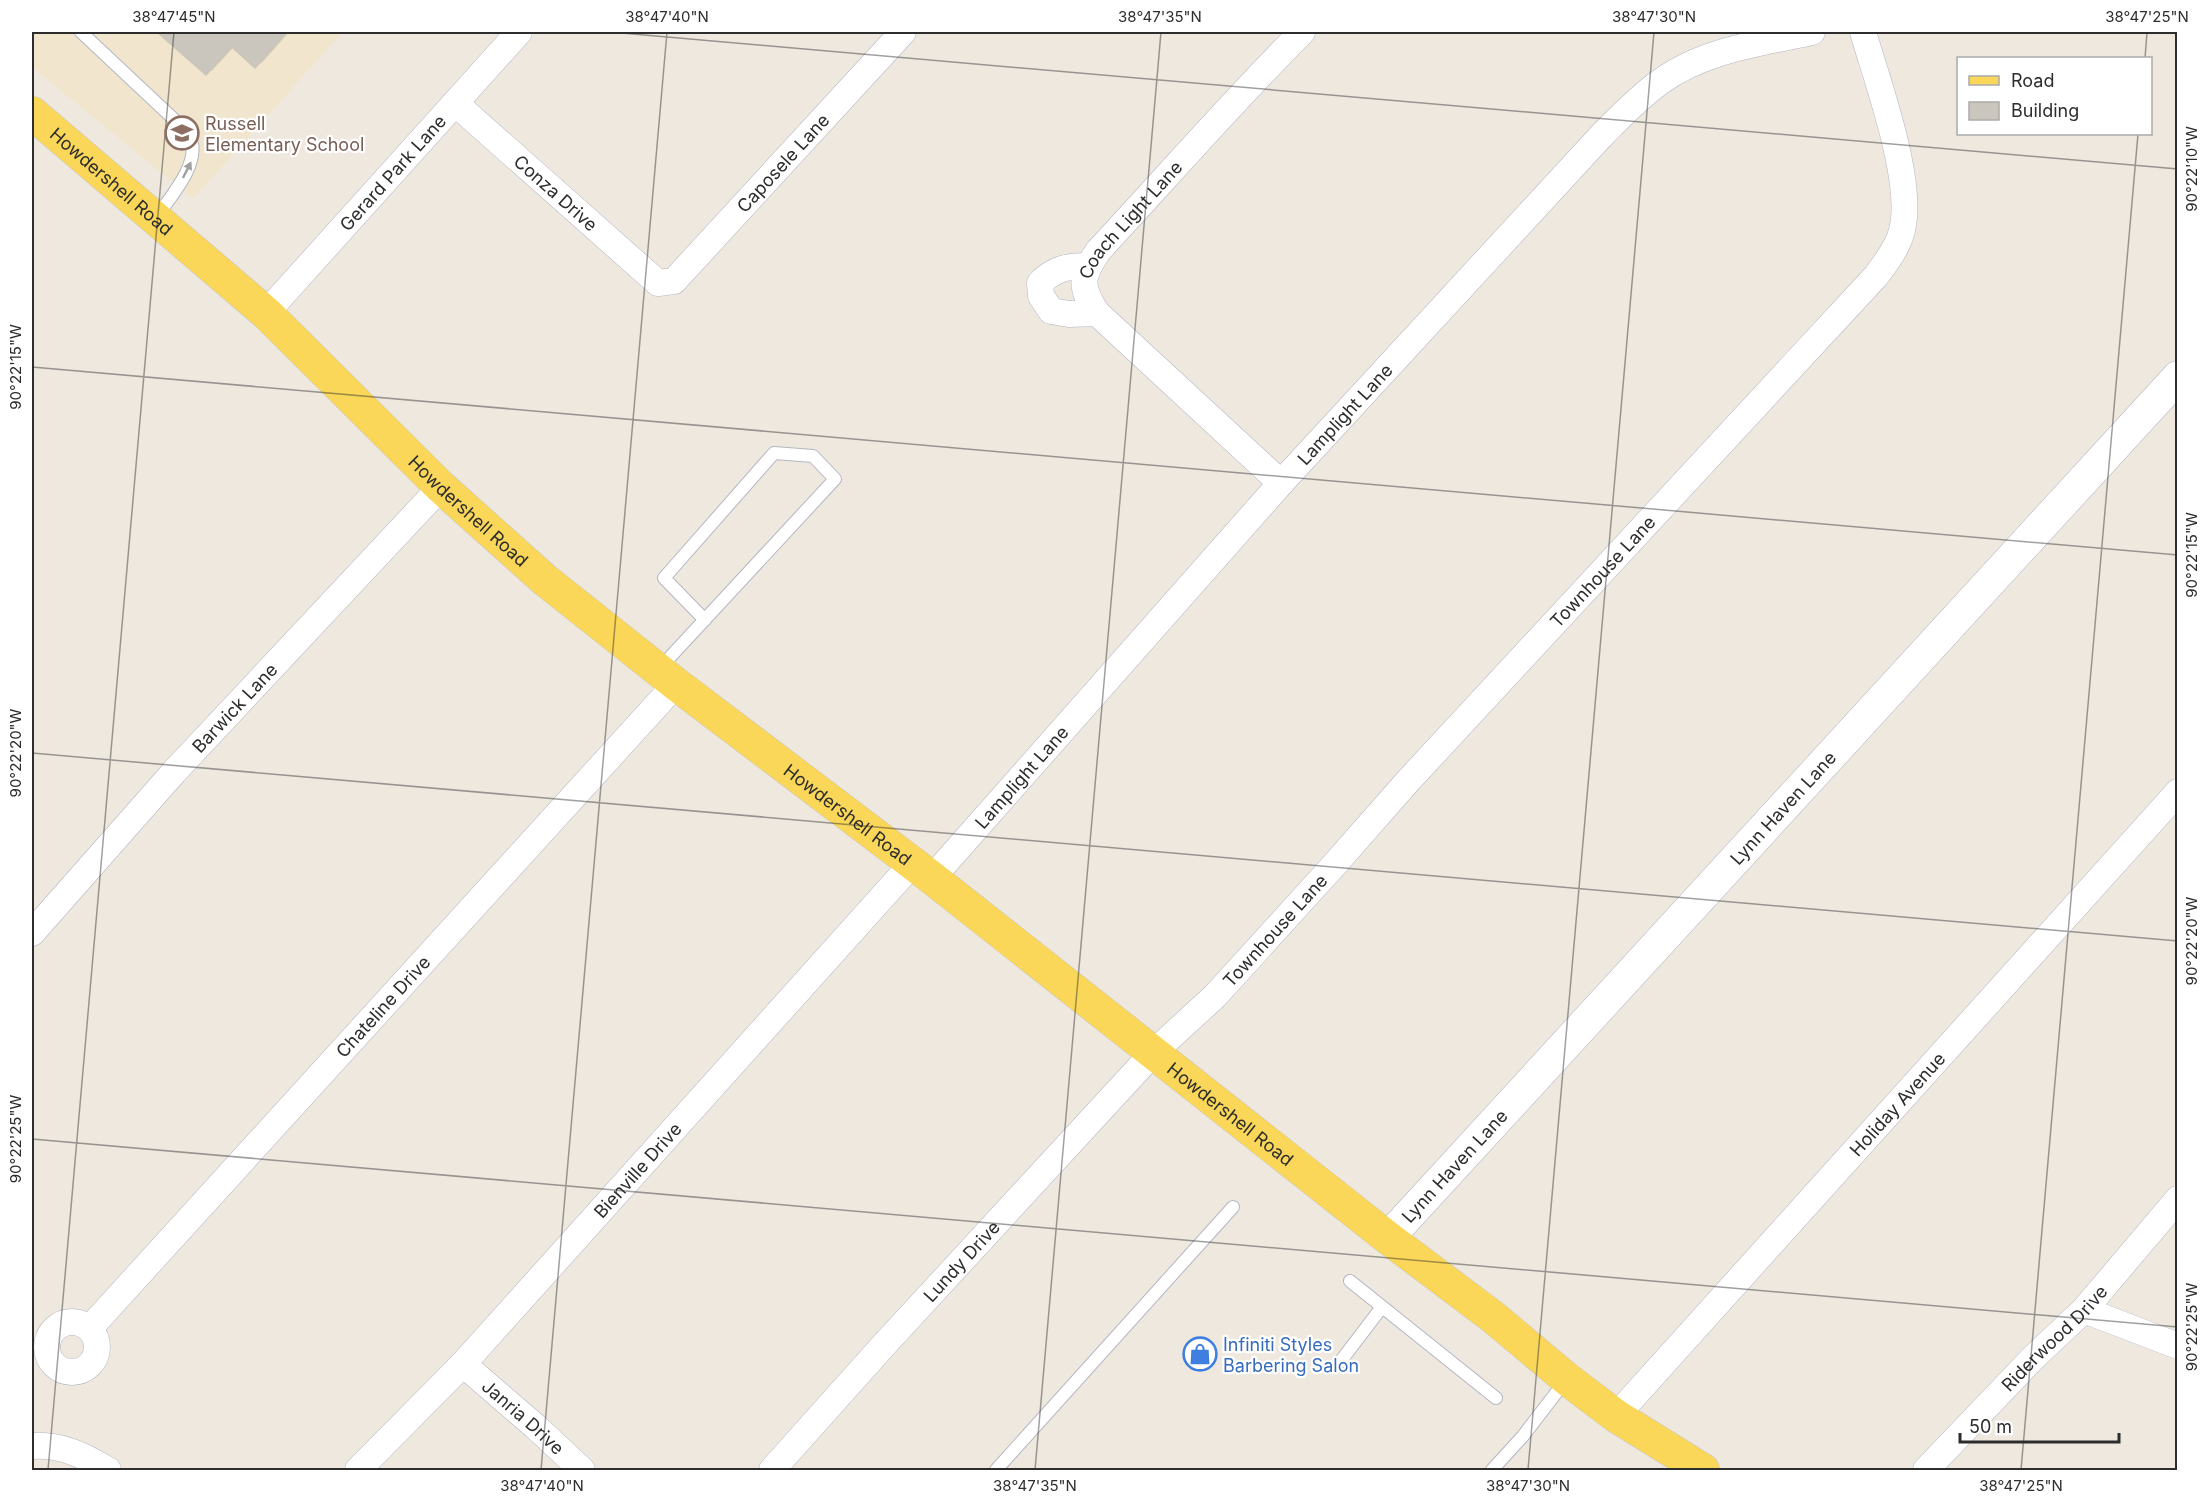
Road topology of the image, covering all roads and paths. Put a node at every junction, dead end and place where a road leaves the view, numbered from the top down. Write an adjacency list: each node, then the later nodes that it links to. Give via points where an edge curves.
1 (81, 32): 9 (lane, one-way to 1, via 188,171 194,157 191,140)
2 (519, 32): 7 (street, Gerard Park Lane)
3 (903, 32): 11 (street, Caposele Lane, via 674,281)
4 (1302, 32): 10 (street, Coach Light Lane, via 1246,88)
5 (1812, 32): 15 (street, Lamplight Lane, via 1703,59 1681,68 1641,96)
6 (1863, 32): 22 (street, Townhouse Lane, via 1893,134 1904,190 1905,216 1900,237 1886,263 1223,987)
7 (455, 103): 11 (street, Conza Drive); 12 (street, Gerard Park Lane)
8 (32, 113): 9 (main road, Howdershell Road)
9 (156, 219): 12 (main road, Howdershell Road)
10 (1088, 266): 13 (street, Coach Light Lane, via 1084,280 1086,297); 13 (street, via 1068,266 1050,273 1040,283 1041,296 1051,311)
11 (658, 284)
12 (266, 313): 16 (main road, Howdershell Road)
13 (1097, 313): 15 (street, Coach Light Lane)
14 (2178, 377): 25 (street, Lynn Haven Lane)
15 (1281, 483): 20 (street, Lamplight Lane)
16 (441, 487): 18 (main road, Howdershell Road, via 545,580); 21 (street, Barwick Lane, via 174,772)
17 (705, 620): 17 (lane, via 836,479 813,456 774,453 664,578); 18 (lane)
18 (667, 677): 20 (main road, Howdershell Road); 29 (street, Chateline Drive)
19 (2178, 792): 35 (street, Holiday Avenue)
20 (922, 871): 22 (main road, Howdershell Road); 32 (street, Bienville Drive)
21 (32, 933)
22 (1153, 1053): 25 (main road, Howdershell Road); 40 (street, Lundy Drive)
23 (2178, 1199): 28 (street, Riderwood Drive)
24 (1233, 1207): 41 (lane)
25 (1388, 1238): 33 (main road, Howdershell Road)
26 (1350, 1281): 27 (lane)
27 (1382, 1307): 31 (lane); 34 (lane)
28 (2084, 1310): 30 (street); 44 (street, Riderwood Drive)
29 (90, 1328)
30 (2178, 1346)
31 (1340, 1362)
32 (463, 1364): 38 (street, Bienville Drive); 39 (street, Janria Drive)
33 (1567, 1378): 35 (main road, Howdershell Road); 42 (lane)
34 (1496, 1398)
35 (1616, 1416): 43 (main road, Howdershell Road)
36 (32, 1446): 37 (street, via 50,1445 84,1456)
37 (108, 1470)
38 (358, 1470)
39 (582, 1470)
40 (772, 1470)
41 (996, 1470)
42 (1492, 1470)
43 (1703, 1470)
44 (1926, 1470)

